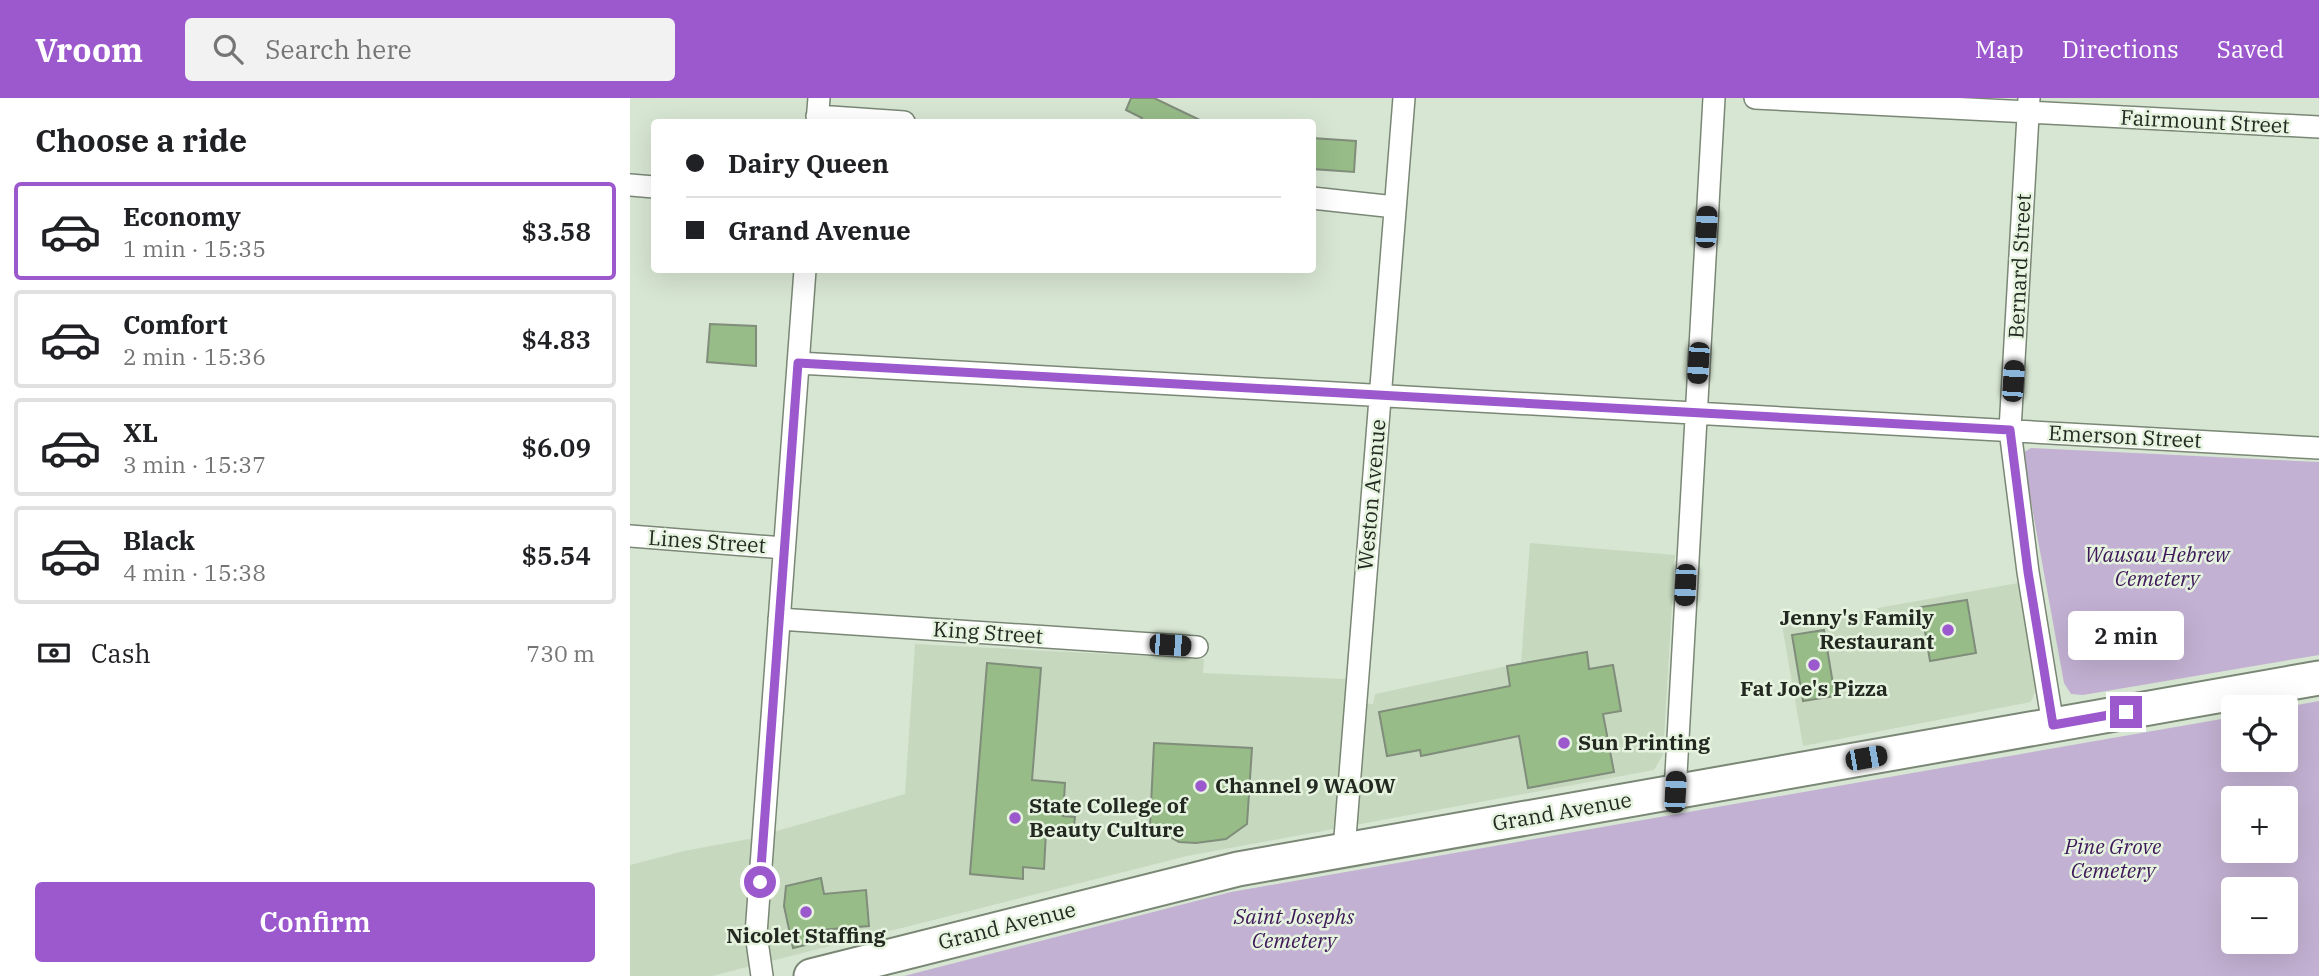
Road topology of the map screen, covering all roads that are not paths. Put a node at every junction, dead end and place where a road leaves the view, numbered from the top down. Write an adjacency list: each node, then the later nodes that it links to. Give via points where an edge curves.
1 (1404, 98): 11 (street, Weston Avenue)
2 (1714, 98): 15 (street)
3 (1755, 98): 4 (street, Fairmount Street)
4 (2029, 105): 7 (street, Fairmount Street); 16 (street, Bernard Street)
5 (817, 112): 6 (street)
6 (878, 119)
7 (2319, 127)
8 (630, 185): 9 (street)
9 (651, 187)
10 (1316, 198): 11 (street)
11 (1395, 207): 14 (street, Weston Avenue)
12 (805, 273): 13 (street)
13 (798, 363): 14 (street, Emerson Street); 19 (street)
14 (1380, 397): 15 (street, Emerson Street); 25 (street, Weston Avenue)
15 (1695, 413): 16 (street, Emerson Street); 24 (street)
16 (2010, 430): 17 (street, Emerson Street); 23 (street, Bernard Street)
17 (2319, 448)
18 (630, 536): 19 (street, Lines Street)
19 (784, 548): 20 (street)
20 (779, 619): 21 (street, King Street); 26 (street, via 756,934)
21 (1196, 647)
22 (2319, 678): 23 (main road, Grand Avenue)
23 (2053, 725): 24 (main road, Grand Avenue)
24 (1675, 792): 25 (main road, Grand Avenue)
25 (1344, 850): 27 (main road, Grand Avenue, via 1220,874)
26 (762, 976)
27 (811, 976)

